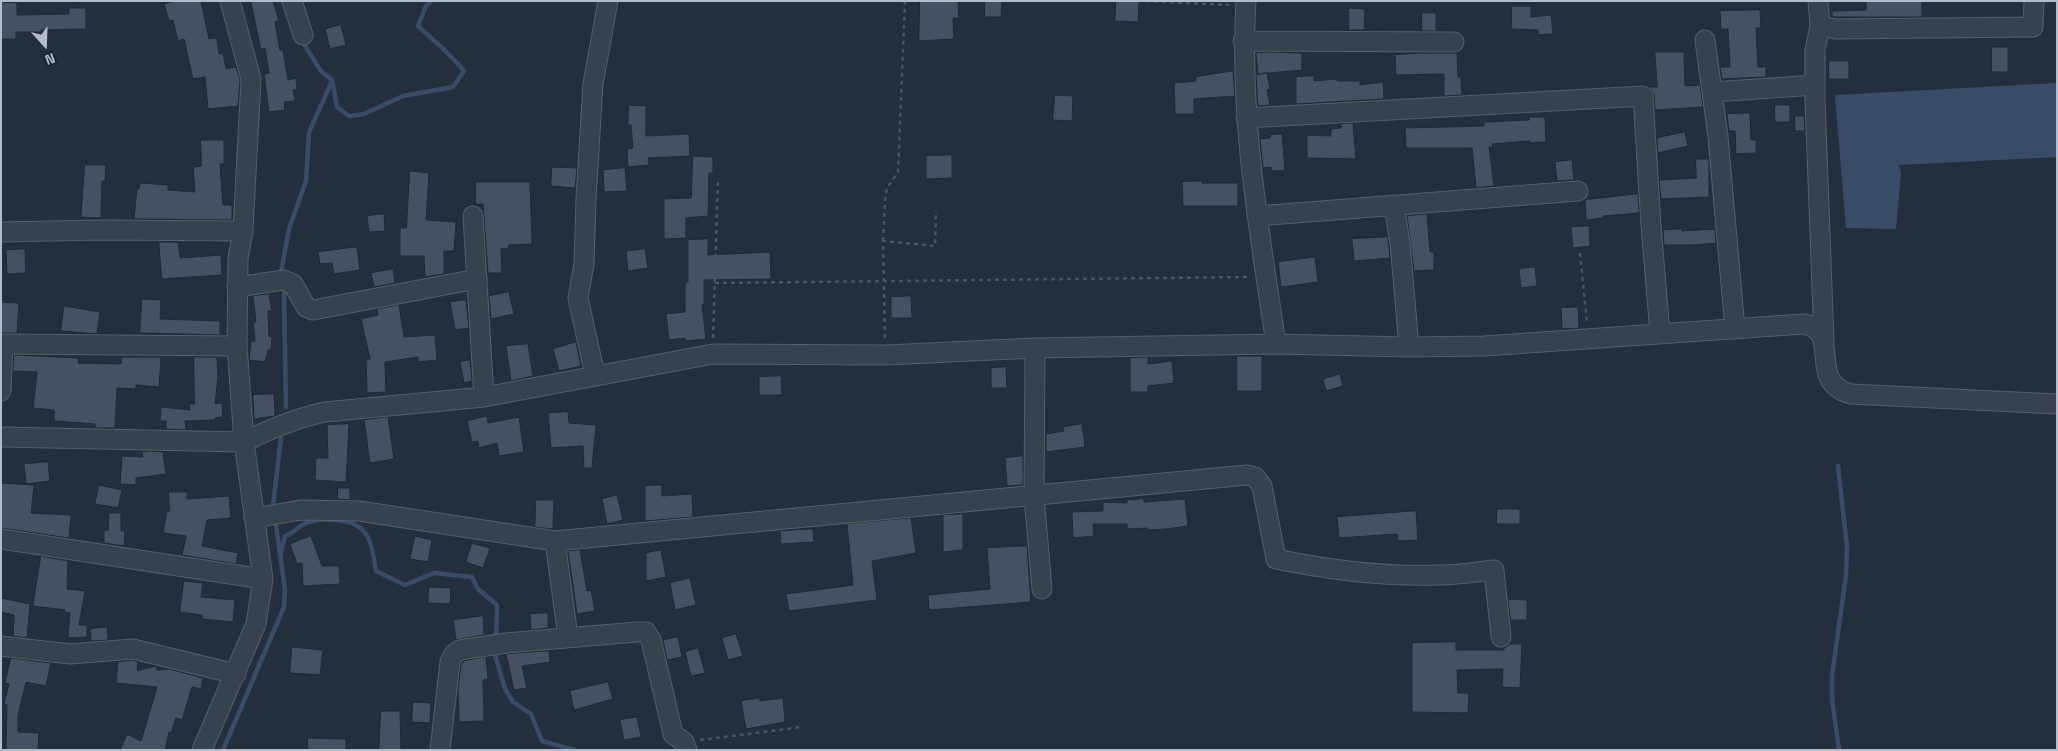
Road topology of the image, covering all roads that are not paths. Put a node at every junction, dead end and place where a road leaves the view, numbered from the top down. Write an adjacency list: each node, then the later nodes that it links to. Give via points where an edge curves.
1 (230, 1): 19 (street, via 251,79)
2 (292, 1): 8 (street)
3 (608, 1): 31 (street, via 593,84 584,264 578,298)
4 (1818, 1): 7 (street)
5 (2034, 1): 7 (street, via 2033,27 1836,29)
6 (1246, 4): 10 (street)
7 (1820, 26): 12 (street, via 1815,50)
8 (303, 35)
9 (1705, 40): 13 (street)
10 (1243, 41): 11 (street); 14 (street)
11 (1454, 42)
12 (1815, 85): 13 (street); 25 (street)
13 (1712, 92): 23 (street)
14 (1246, 118): 18 (street); 24 (street, via 1643,96)
15 (1578, 191): 16 (street)
16 (1394, 205): 18 (street); 29 (street)
17 (473, 216): 21 (street)
18 (1257, 216): 27 (street)
19 (243, 231): 20 (street); 22 (street)
20 (1, 232)
21 (477, 280): 22 (street, via 313,310 306,307 289,281); 33 (street)
22 (237, 287): 28 (street)
23 (1735, 329): 24 (street); 25 (street, via 1802,324 1821,334)
24 (1660, 334): 29 (street, via 1484,346)
25 (1824, 343): 34 (street, via 1827,372 1841,392)
26 (2, 344): 28 (street); 32 (street)
27 (1276, 344): 29 (street); 30 (street)
28 (237, 346): 36 (street)
29 (1409, 347)
30 (1036, 348): 31 (street, via 886,355 713,354); 37 (street)
31 (594, 375): 33 (street)
32 (1, 391)
33 (484, 397): 36 (street, via 325,412 273,428)
34 (2057, 404)
35 (1, 437): 36 (street)
36 (244, 442): 38 (street)
37 (1034, 496): 40 (street); 42 (street); 44 (street, via 1247,475 1255,477 1262,486 1276,559 1310,566 1394,574 1440,575 1494,570)
38 (254, 518): 40 (street, via 301,510 359,512); 41 (street)
39 (1, 539): 41 (street)
40 (555, 541): 43 (street)
41 (263, 579): 46 (street, via 256,624)
42 (1042, 589)
43 (568, 637): 47 (street, via 646,632 651,640 673,734); 49 (street, via 460,650 454,654 450,662)
44 (1501, 637)
45 (2, 651): 46 (street, via 70,654 133,649)
46 (236, 674): 48 (street)
47 (685, 746)
48 (202, 750)
49 (440, 750)

